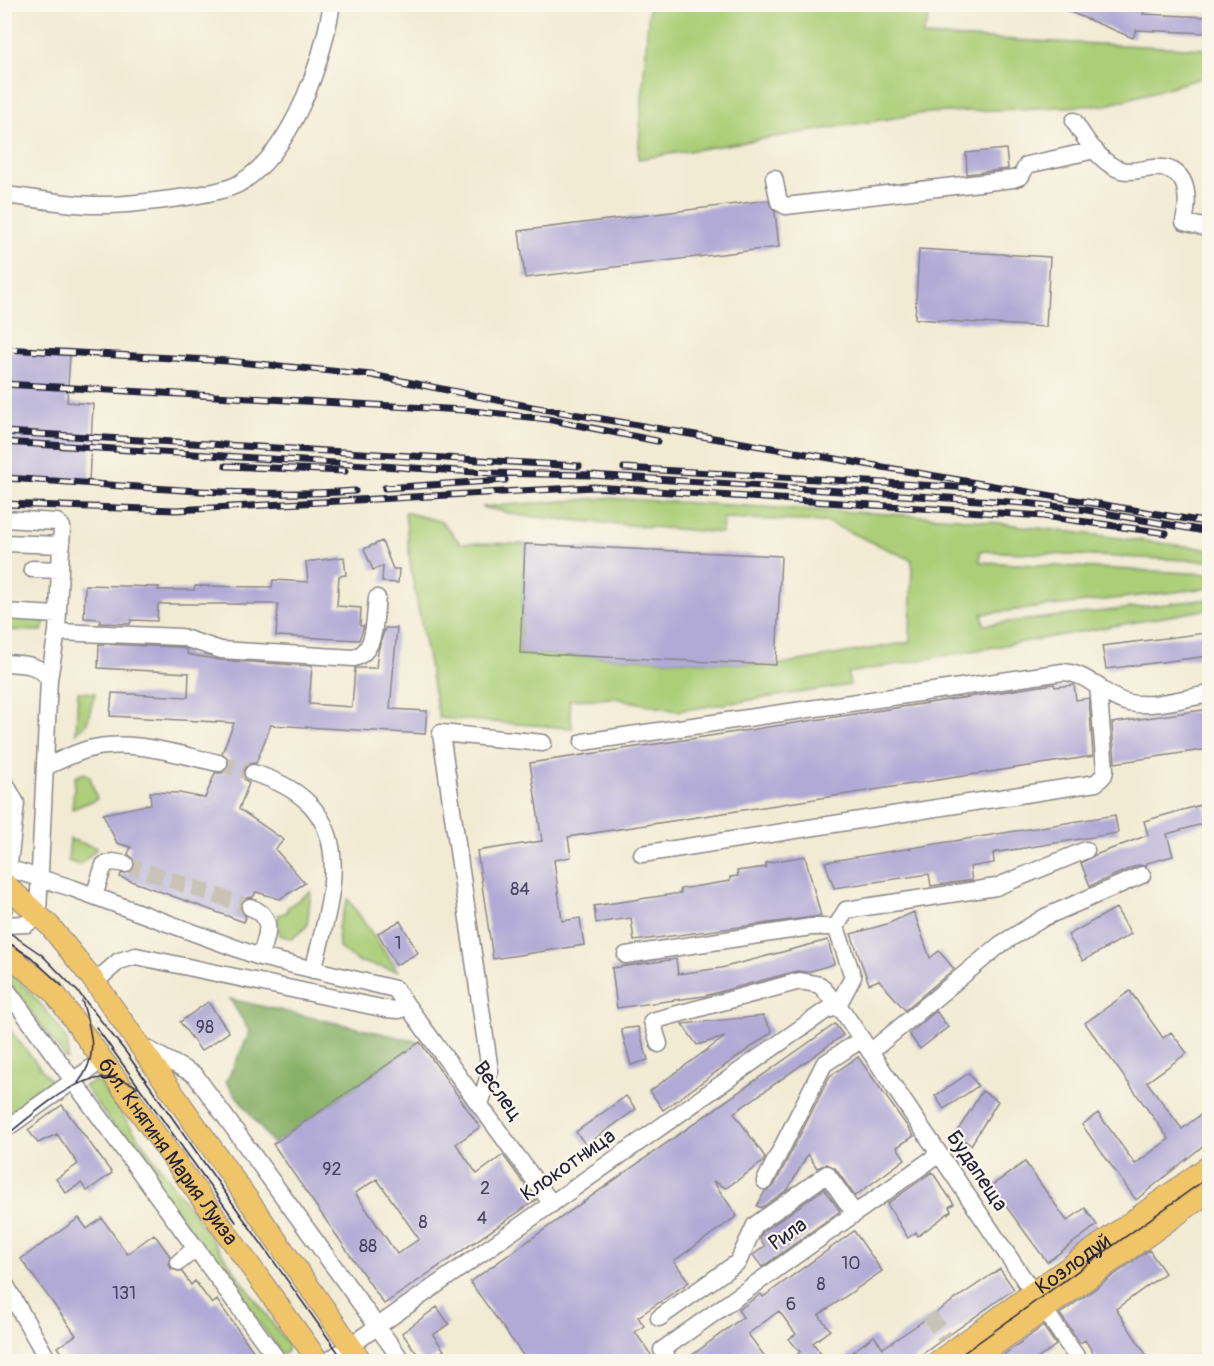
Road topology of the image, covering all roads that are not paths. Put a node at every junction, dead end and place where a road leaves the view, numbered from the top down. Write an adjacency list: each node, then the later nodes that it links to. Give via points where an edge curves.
1 (332, 4): 5 (street, via 327,36 299,111 268,159 240,184 215,193 96,206)
2 (1074, 121): 3 (street)
3 (1095, 150): 4 (street, via 1027,165 1021,176 1013,179 786,206 779,202); 6 (street, via 1119,170 1162,168 1179,174 1188,193 1184,222)
4 (774, 178)
5 (4, 195)
6 (1209, 229)
7 (4, 519): 9 (street, via 61,523)
8 (4, 543): 9 (street)
9 (62, 545): 11 (street)
10 (32, 569): 11 (street)
11 (60, 570): 14 (street)
12 (377, 598): 14 (street, via 369,648 354,657 221,651 181,637)
13 (4, 612): 14 (street)
14 (58, 623): 16 (street)
15 (4, 663): 16 (street, via 32,665 43,670)
16 (49, 679): 22 (street)
17 (1098, 685): 18 (street, via 1124,702 1138,704); 19 (street, via 1077,673 1063,672); 26 (street, via 1105,770 1096,783)
18 (1209, 694)
19 (583, 742)
20 (543, 744): 50 (street, via 441,733 490,1071)
21 (219, 763): 22 (street, via 123,747 90,749)
22 (45, 767): 30 (street)
23 (253, 773): 40 (street, via 302,795 322,818 330,835 330,909)
24 (4, 781): 29 (street, via 16,803)
25 (1086, 849): 36 (street, via 996,887 846,910)
26 (642, 854)
27 (124, 864): 31 (street, via 104,865)
28 (1142, 875): 47 (street, via 1045,917)
29 (7, 876): 30 (street, Веслец); 33 (street); 34 (main road, бул. Княгиня Мария Луиза)
30 (39, 878): 31 (street, Веслец); 34 (street)
31 (94, 896): 39 (street, Веслец)
32 (250, 907): 39 (street, via 263,914 268,923)
33 (4, 908)
34 (38, 913): 35 (street, via 27,924); 41 (main road, бул. Княгиня Мария Луиза)
35 (4, 925)
36 (836, 927): 38 (street, via 811,927); 44 (street, via 853,977)
37 (4, 952): 48 (main road, бул. Княгиня Мария Луиза, via 52,991)
38 (626, 955)
39 (260, 957): 40 (street, Веслец)
40 (313, 969): 43 (street, Веслец, via 394,988)
41 (95, 982): 43 (street, via 118,961 136,956 386,1009); 45 (main road, бул. Княгиня Мария Луиза)
42 (4, 986): 49 (street, бул. Княгиня Мария Луиза)
43 (407, 1006): 50 (street, Веслец)
44 (837, 1007): 46 (street, Будапеща, via 820,985 800,981 652,1021); 47 (street, Будапеща); 56 (street, Клокотница, via 825,1011)
45 (136, 1043): 63 (street, бул. Княгиня Мария Луиза, via 195,1075); 65 (main road, бул. Княгиня Мария Луиза)
46 (659, 1044)
47 (866, 1045): 52 (street, Будапеща); 54 (street, via 824,1064)
48 (101, 1061): 49 (street); 69 (main road, бул. Княгиня Мария Луиза)
49 (74, 1080): 51 (street); 58 (street, бул. Княгиня Мария Луиза)
50 (480, 1105): 56 (street, Веслец)
51 (4, 1130)
52 (939, 1154): 57 (street, Рила); 61 (street, Будапеща)
53 (1209, 1165): 61 (main road, Козлодуй)
54 (765, 1181)
55 (1209, 1191): 61 (main road, Козлодуй)
56 (552, 1203): 63 (street, Клокотница)
57 (855, 1214): 62 (street, via 827,1174 755,1225 738,1262); 66 (street, Рила)
58 (196, 1248): 59 (street); 68 (street, бул. Княгиня Мария Луиза)
59 (179, 1262)
60 (4, 1282): 67 (street)
61 (1038, 1301): 64 (main road, Козлодуй); 72 (main road, Козлодуй); 73 (street, Будапеща)
62 (659, 1318)
63 (378, 1327): 65 (street, Клокотница); 71 (street, бул. Княгиня Мария Луиза)
64 (945, 1350)
65 (356, 1354): 70 (street, Клокотница)
66 (666, 1356)
67 (49, 1362)
68 (279, 1362)
69 (319, 1362)
70 (327, 1362)
71 (403, 1362)
72 (971, 1362)
73 (1080, 1362)

